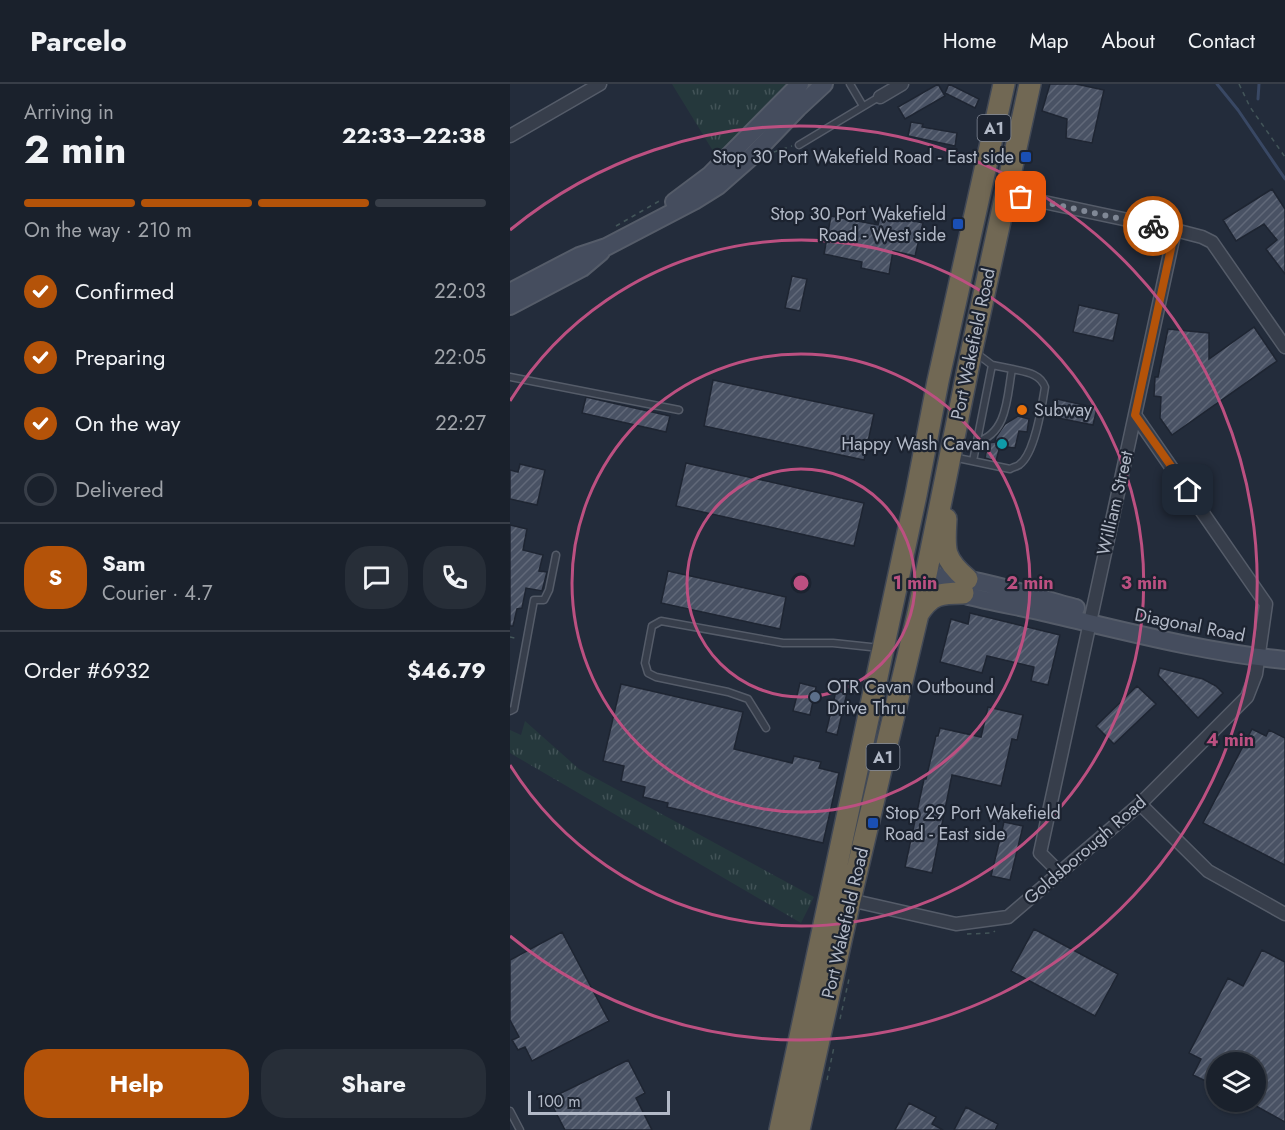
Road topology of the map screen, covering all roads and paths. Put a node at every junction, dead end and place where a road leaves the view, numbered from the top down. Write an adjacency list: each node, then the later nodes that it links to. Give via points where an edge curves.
1 (600, 84): 11 (street)
2 (800, 84): 18 (street, via 710,175)
3 (824, 84): 18 (street, via 718,186)
4 (850, 84): 10 (lane)
5 (902, 84): 9 (street)
6 (1004, 84): 17 (highway, Port Wakefield Road / A1)
7 (1030, 84): 15 (highway, Port Wakefield Road / A1)
8 (1239, 84): 14 (path)
9 (880, 96): 10 (lane)
10 (863, 106): 12 (lane)
11 (510, 136)
12 (799, 145): 13 (path)
13 (771, 153)
14 (1285, 157)
15 (1006, 194): 17 (highway, via 994,194); 19 (street); 23 (highway, Port Wakefield Road / A1)
16 (667, 196): 20 (path)
17 (973, 219): 24 (highway, Port Wakefield Road / A1)
18 (654, 221): 20 (street)
19 (1175, 230): 25 (street, via 1212,242); 31 (street, William Street)
20 (607, 239): 21 (street); 22 (street, via 582,268)
21 (510, 292)
22 (510, 306)
23 (981, 307): 24 (highway, via 966,335); 26 (highway, Port Wakefield Road / A1)
24 (948, 332): 35 (highway, Port Wakefield Road / A1)
25 (1285, 347)
26 (972, 350): 27 (lane); 33 (highway, Port Wakefield Road / A1)
27 (992, 365): 28 (lane); 32 (lane)
28 (1012, 369): 32 (lane, via 1002,422 992,434); 34 (lane, via 1034,375 1044,384 1031,447 1018,466 1010,469)
29 (510, 377): 30 (lane)
30 (679, 410)
31 (1135, 415): 40 (street, William Street); 43 (street, Goldsborough Road, via 1266,604)
32 (976, 442): 34 (lane)
33 (950, 456): 34 (lane); 37 (highway, Port Wakefield Road / A1); 38 (highway, via 946,547 950,564)
34 (973, 460)
35 (916, 495): 37 (highway, via 917,564); 41 (highway, Port Wakefield Road / A1)
36 (556, 555): 45 (lane, via 547,595 544,600 534,600 514,709)
37 (925, 578): 38 (street, Diagonal Road, via 932,583); 39 (highway, Port Wakefield Road / A1); 47 (highway, via 907,595 896,650)
38 (965, 586): 39 (highway, via 925,602); 40 (street, Diagonal Road)
39 (918, 614): 50 (highway, Port Wakefield Road / A1)
40 (1089, 617): 43 (street, Diagonal Road); 49 (street, William Street, via 1040,853)
41 (883, 649): 46 (lane, via 783,643 661,621 652,626 645,663 648,673 748,699); 47 (highway, Port Wakefield Road / A1)
42 (1285, 650): 43 (street, Diagonal Road)
43 (1258, 653): 44 (street, Diagonal Road); 48 (street, Goldsborough Road, via 1256,674 1247,697)
44 (1285, 660)
45 (510, 711)
46 (766, 728)
47 (866, 732): 59 (highway, Port Wakefield Road / A1)
48 (1140, 804): 49 (street, Goldsborough Road); 51 (street, via 1208,871)
49 (1060, 873): 52 (street, Goldsborough Road)
50 (850, 900): 52 (street, Goldsborough Road, via 956,924); 57 (highway, Port Wakefield Road / A1)
51 (1285, 914)
52 (1008, 917): 53 (path, via 992,933)
53 (962, 934)
54 (850, 975): 55 (path)
55 (840, 1021)
56 (836, 1039): 58 (path)
57 (816, 1054): 59 (highway, via 809,1055); 63 (highway, Port Wakefield Road / A1)
58 (827, 1079)
59 (786, 1096): 62 (highway, Port Wakefield Road / A1)
60 (510, 1111): 61 (lane)
61 (520, 1130)
62 (780, 1130)
63 (799, 1130)

